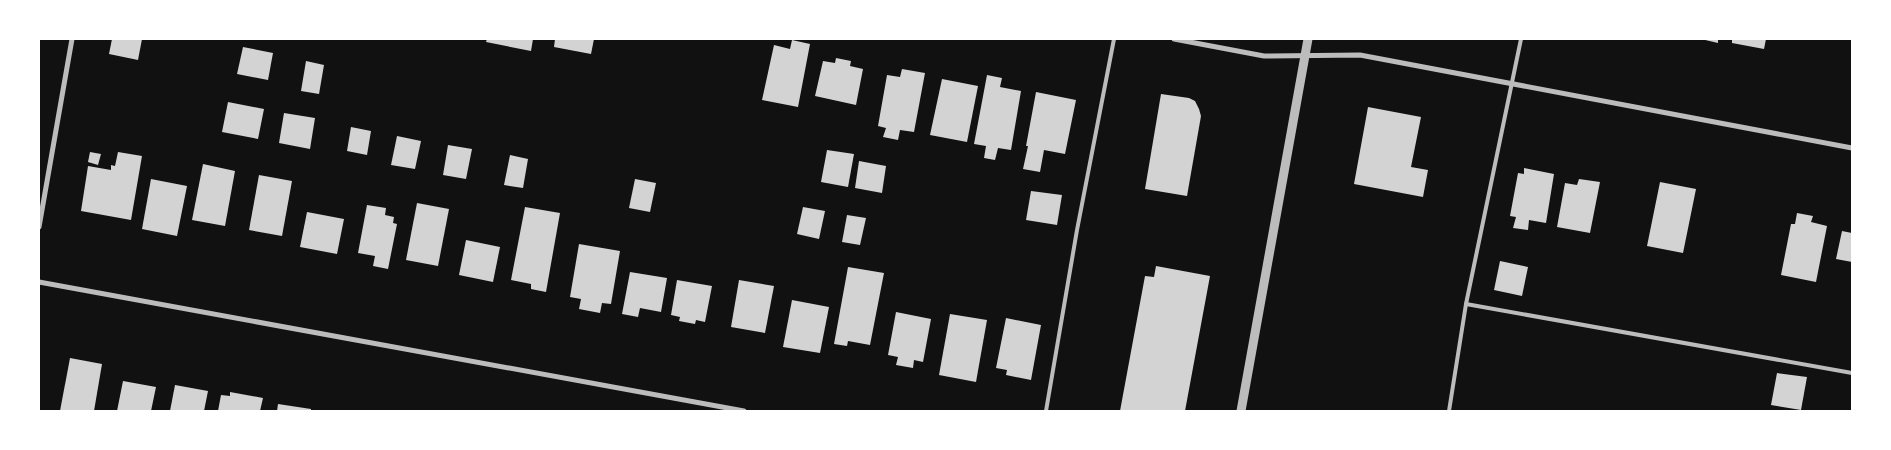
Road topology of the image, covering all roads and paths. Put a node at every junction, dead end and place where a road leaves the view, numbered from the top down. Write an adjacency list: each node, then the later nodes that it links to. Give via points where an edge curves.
1 (72, 39): 9 (street)
2 (1114, 39): 14 (lane)
3 (1174, 39): 6 (street, via 1264,56)
4 (1308, 39): 6 (street)
5 (1521, 39): 7 (lane)
6 (1305, 55): 7 (street, via 1360,55); 15 (street)
7 (1513, 83): 8 (street); 11 (lane)
8 (1852, 148)
9 (39, 227)
10 (39, 282): 13 (street)
11 (1466, 304): 12 (lane); 16 (lane)
12 (1852, 373)
13 (744, 411)
14 (1046, 411)
15 (1240, 411)
16 (1449, 411)

